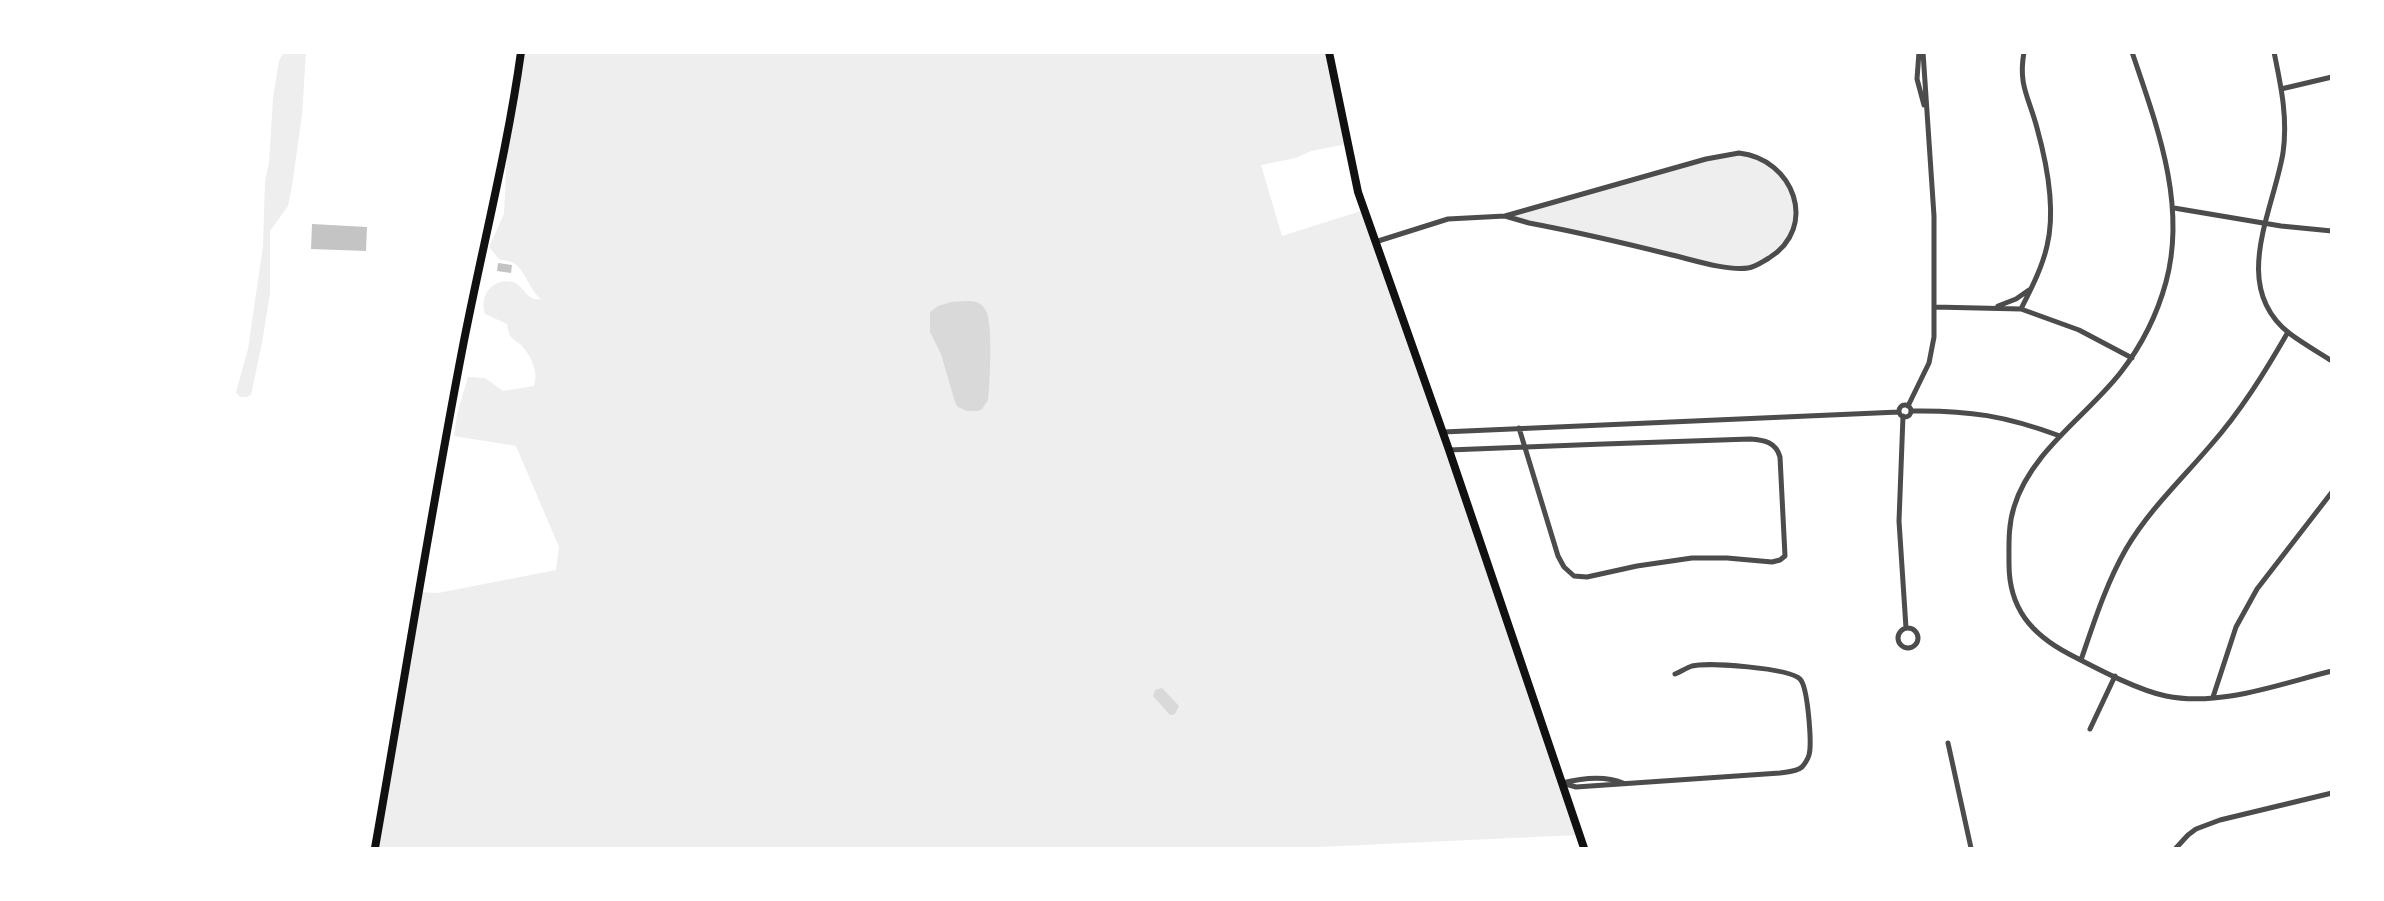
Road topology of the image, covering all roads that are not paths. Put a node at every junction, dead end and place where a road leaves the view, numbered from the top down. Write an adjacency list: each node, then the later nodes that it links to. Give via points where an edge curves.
1 (521, 52): 39 (main road, via 409,640)
2 (1329, 52): 13 (main road, via 1358,192)
3 (1921, 52): 15 (street, via 1934,216)
4 (2024, 52): 14 (street, via 2024,91 2045,162 2050,229 2044,258)
5 (2132, 52): 9 (street, via 2160,141)
6 (2274, 52): 8 (street)
7 (2331, 77): 8 (street)
8 (2281, 89): 11 (street, via 2285,114 2283,150)
9 (2174, 208): 11 (street); 19 (street, via 2167,279 2154,318)
10 (1505, 216): 10 (street, via 1737,268 1758,265 1774,255 1787,239 1796,213 1790,185 1782,174 1764,159 1739,153); 13 (street, via 1448,219)
11 (2266, 223): 12 (street); 18 (street, via 2258,257 2258,282 2269,311)
12 (2331, 231)
13 (1375, 242): 24 (main road)
14 (2031, 289): 16 (street); 17 (street)
15 (1934, 307): 16 (street); 21 (street, via 1929,363)
16 (1992, 308): 17 (street)
17 (2021, 309): 19 (street, via 2079,330)
18 (2288, 332): 20 (street); 30 (street, via 2244,403 2157,504 2127,548 2109,581)
19 (2132, 358): 25 (street)
20 (2331, 361)
21 (1909, 408): 22 (street, via 1908,416); 22 (street, via 1901,406); 25 (street, via 1981,413)
22 (1901, 414): 23 (street); 29 (street, via 1899,520)
23 (1519, 428): 24 (street); 26 (street)
24 (1443, 432): 27 (main road)
25 (2060, 436): 30 (street, via 2031,472 2014,506 2008,533 2009,579 2014,601 2025,620 2056,647)
26 (1524, 447): 26 (street, via 1765,441 1776,448 1780,457 1786,552 1783,559 1772,562 1692,558 1574,576 1558,556); 27 (street)
27 (1449, 450): 37 (main road)
28 (2331, 492): 34 (street, via 2256,589 2236,627)
29 (1906, 628)
30 (2081, 660): 33 (street)
31 (2331, 671): 34 (street)
32 (1675, 674): 37 (street, via 1693,666 1717,665 1781,670 1799,677 1806,688 1809,757 1795,771 1623,783 1611,778)
33 (2115, 676): 34 (street, via 2168,696); 35 (street)
34 (2213, 697)
35 (2090, 729)
36 (1948, 743): 41 (street)
37 (1562, 783): 40 (main road)
38 (2331, 793): 42 (street, via 2220,820 2196,829)
39 (375, 849)
40 (1584, 849)
41 (1971, 849)
42 (2176, 849)

